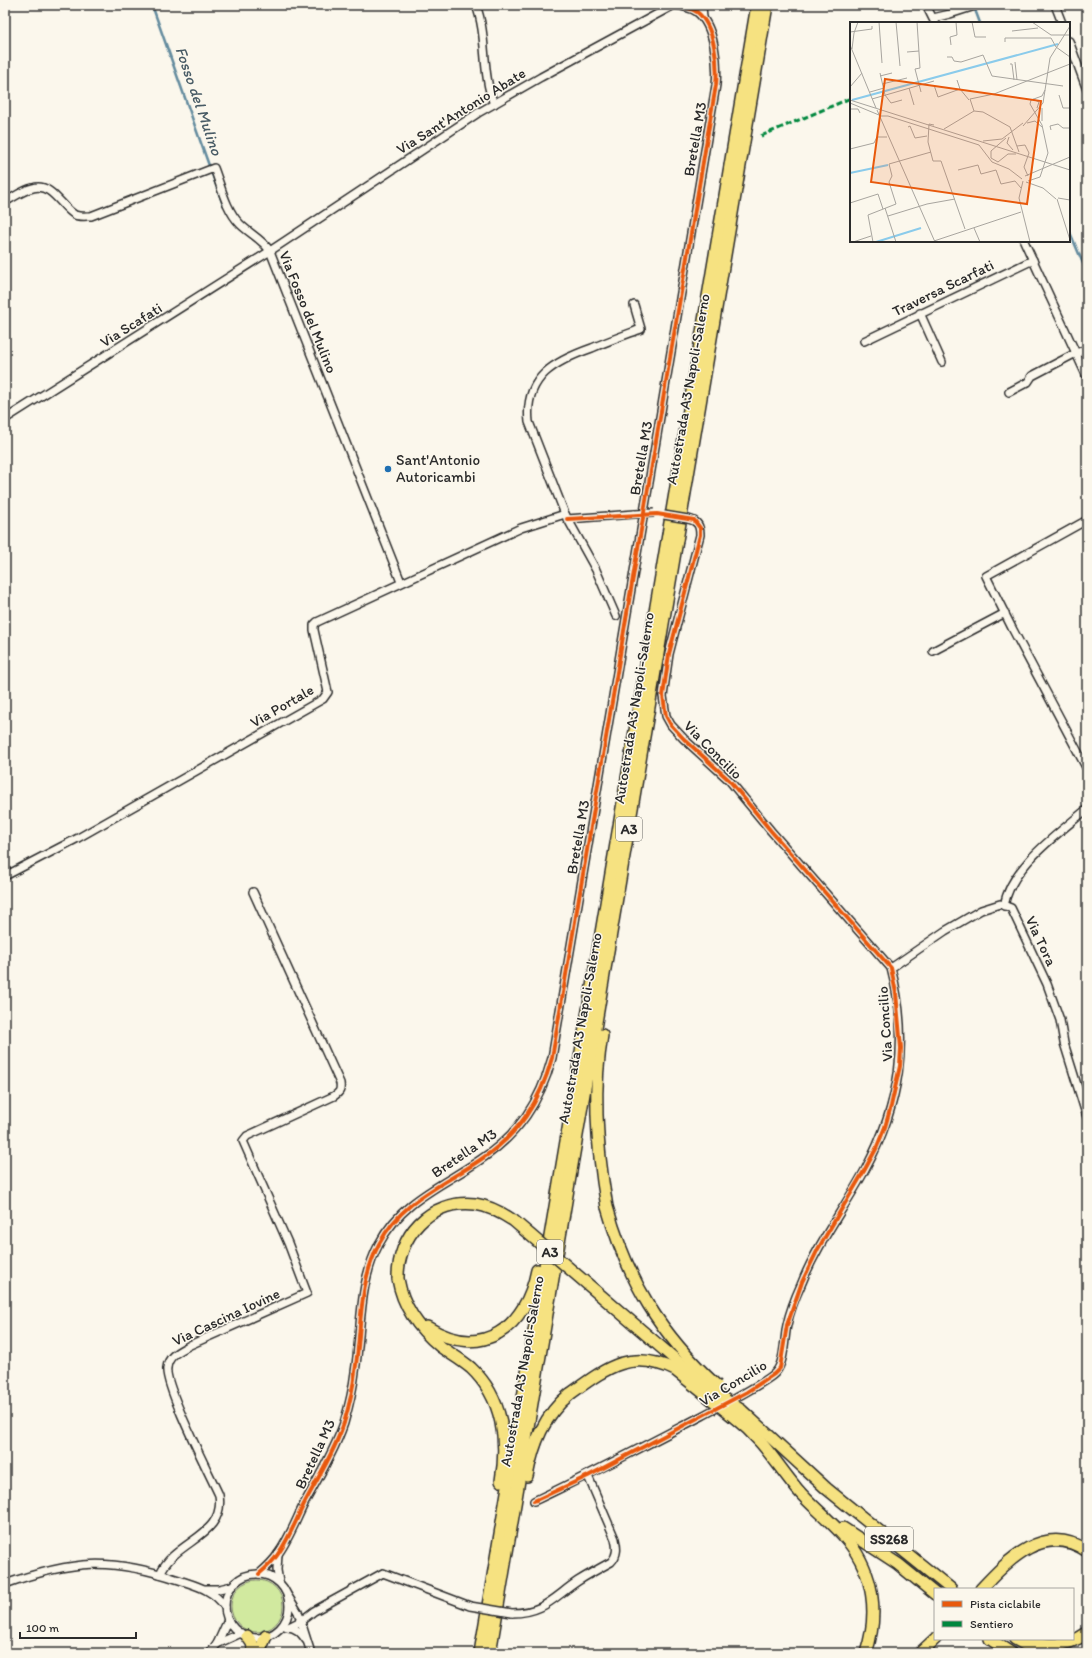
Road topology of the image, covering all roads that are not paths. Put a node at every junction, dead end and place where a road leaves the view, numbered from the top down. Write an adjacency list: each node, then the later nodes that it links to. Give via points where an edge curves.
1 (476, 5): 15 (street, via 481,23 487,82)
2 (673, 5): 9 (street, Bretella M3); 15 (street, Via Sant'Antonio Abate)
3 (702, 5): 10 (street, Bretella M3)
4 (757, 5): 43 (highway, Autostrada A3 Napoli-Salerno / A3)
5 (767, 5): 39 (highway, Autostrada A3 Napoli-Salerno / A3)
6 (926, 5): 11 (street)
7 (1055, 5): 12 (street)
8 (974, 6): 11 (street)
9 (695, 8): 10 (street, Bretella M3)
10 (703, 18): 51 (street, Bretella M3, via 715,53 716,85 557,1034 547,1075 532,1108 510,1136 479,1161 426,1192 410,1205 387,1230 379,1244 368,1271 362,1297 356,1370 344,1424)
11 (934, 21)
12 (1062, 22)
13 (1070, 44): 14 (street)
14 (1087, 90)
15 (494, 104): 18 (street, Via Sant'Antonio Abate)
16 (5, 202): 18 (street, Via Fosso del Mulino, via 33,187 42,187 76,215 91,216 214,168 229,209 240,224 264,242)
17 (1024, 242): 19 (street)
18 (270, 251): 28 (street, Via Scafati); 31 (street, Via Fosso del Mulino)
19 (1033, 260): 21 (street, Traversa Scarfati); 24 (street)
20 (634, 305): 29 (street, via 641,329 566,357 554,364 539,379 530,399 529,422)
21 (920, 313): 22 (street, Traversa Scarfati); 25 (street)
22 (864, 340)
23 (1087, 348): 24 (street)
24 (1076, 353): 26 (street); 27 (street, via 1032,376 1028,382)
25 (942, 362)
26 (1087, 377)
27 (1009, 392)
28 (5, 419)
29 (566, 516): 31 (street, Via Portale, via 521,528); 33 (street, via 596,570); 41 (street, Via Concilio, bridge, via 654,513 694,520 698,523 700,535 670,654 663,696 666,716 684,739 729,780 771,832)
30 (1087, 520): 32 (street, via 986,576)
31 (401, 582): 37 (street, Via Portale, via 314,625 327,683 328,692 323,699 78,838)
32 (1005, 613): 34 (street); 35 (street)
33 (616, 616)
34 (933, 651)
35 (1087, 769)
36 (1087, 809): 40 (street, via 1028,863 1009,888)
37 (5, 876)
38 (253, 892): 52 (street, Via Cascina Iovine, via 341,1088 334,1096 247,1136 243,1141 308,1294 190,1345 169,1359 166,1368 169,1384 220,1495 221,1504 213,1525 168,1559)
39 (616, 903): 45 (highway, A3, bridge, via 610,983 597,1075 598,1141 607,1207 621,1251 647,1303 673,1340); 60 (highway, Autostrada A3 Napoli-Salerno / A3)
40 (1004, 906): 41 (street, via 1000,904 981,910); 42 (street, Via Tora, via 1010,908 1015,917 1047,984 1060,1020 1064,1043)
41 (891, 968): 46 (street, Via Concilio, via 901,1048 899,1073 891,1106 876,1149 818,1249 802,1282 787,1325 780,1368 747,1392)
42 (1087, 1117)
43 (562, 1164): 44 (highway, A3, via 543,1234 535,1282 529,1299 514,1321 494,1334 471,1340 459,1340 438,1334); 60 (highway, Autostrada A3 Napoli-Salerno / A3)
44 (414, 1319): 45 (highway, A3, bridge, via 406,1309 398,1280 400,1254 406,1240 425,1218 448,1206 475,1204 489,1207 514,1221); 60 (highway, A3, via 423,1331 471,1368 490,1392 500,1416 504,1457 496,1517)
45 (738, 1414): 47 (highway, A3); 49 (highway, A3, via 797,1489); 60 (highway, A3, bridge, via 717,1405 676,1370 644,1360 613,1365 570,1394 551,1412 536,1440 511,1556)
46 (588, 1476): 48 (street, Via Concilio); 65 (street, bridge, via 615,1538 617,1545 614,1558 542,1607 529,1612 512,1613 470,1606 383,1573)
47 (827, 1489): 57 (highway, SS268)
48 (534, 1501)
49 (814, 1506): 61 (highway, SS268, via 853,1536 898,1564); 85 (highway, SS268, via 848,1540 867,1574 874,1606 872,1633)
50 (1087, 1551): 58 (highway, via 1064,1541 1040,1543 1021,1551)
51 (278, 1554): 53 (street, Bretella M3); 54 (street, Bretella M3)
52 (160, 1574): 55 (street, via 113,1564 82,1564 50,1569); 59 (street)
53 (258, 1574): 54 (street); 56 (street, via 244,1576)
54 (279, 1582): 62 (street)
55 (5, 1584)
56 (232, 1586): 59 (street); 64 (street)
57 (950, 1588)
58 (982, 1588)
59 (206, 1589): 64 (street)
60 (495, 1590): 83 (highway, Autostrada A3 Napoli-Salerno / A3); 84 (highway, Autostrada A3 Napoli-Salerno / A3)
61 (934, 1593)
62 (287, 1595): 63 (street); 69 (street, via 287,1617)
63 (294, 1604): 65 (street, via 305,1612); 67 (street)
64 (225, 1607): 66 (street)
65 (314, 1611): 67 (street)
66 (228, 1620): 71 (street); 77 (street)
67 (301, 1621): 68 (street); 78 (street)
68 (289, 1627): 69 (street); 78 (street, via 298,1631)
69 (279, 1629): 72 (street)
70 (1087, 1633): 76 (highway, via 1079,1639 1060,1645)
71 (244, 1635): 72 (street); 77 (street); 80 (highway, via 252,1643)
72 (266, 1636): 81 (highway)
73 (934, 1640): 86 (highway)
74 (991, 1640): 87 (highway)
75 (1017, 1640): 88 (highway)
76 (1032, 1640)
77 (217, 1644): 79 (street)
78 (309, 1645): 82 (street)
79 (210, 1653)
80 (254, 1653)
81 (259, 1653)
82 (311, 1653)
83 (480, 1653)
84 (490, 1653)
85 (866, 1653)
86 (920, 1653)
87 (1010, 1653)
88 (1040, 1653)

